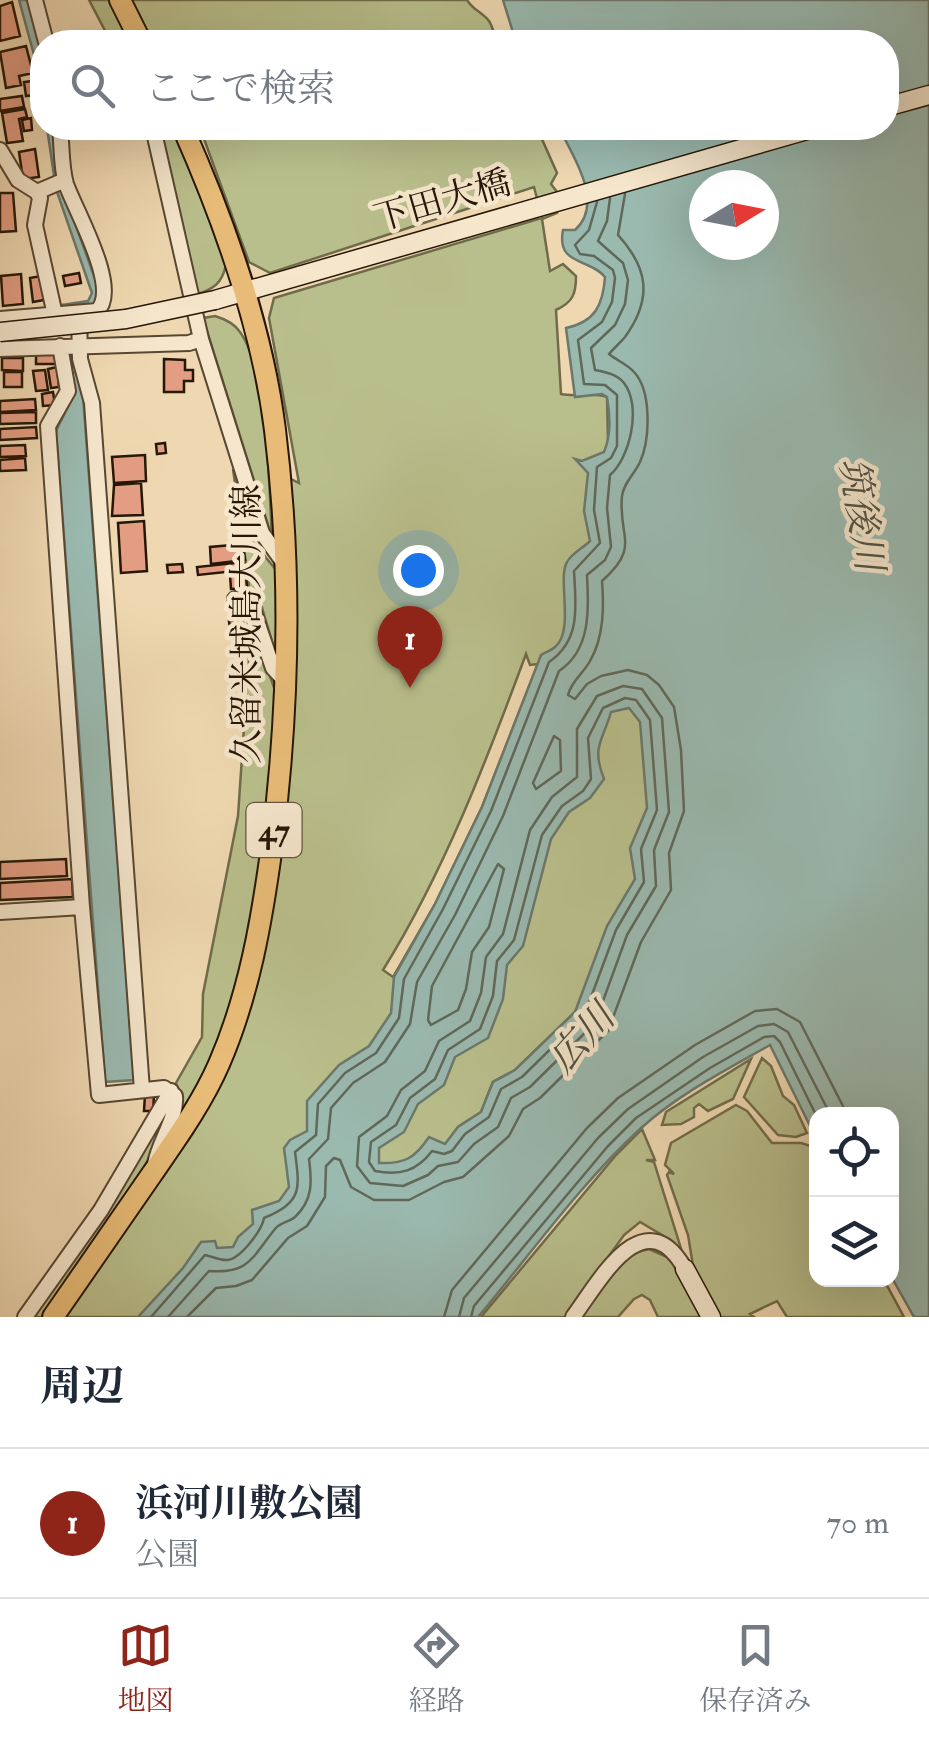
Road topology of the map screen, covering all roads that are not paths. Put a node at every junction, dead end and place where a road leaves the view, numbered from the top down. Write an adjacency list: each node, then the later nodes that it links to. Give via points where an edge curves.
1 (35, 0): 3 (street)
2 (120, 0): 4 (main road)
3 (43, 30)
4 (135, 30)
5 (929, 94): 6 (main road)
6 (899, 103)
7 (58, 140): 12 (street)
8 (156, 140): 18 (street)
9 (188, 140): 13 (main road, 久留米城島大川線 / 47)
10 (772, 140): 13 (main road, 下田大橋)
11 (0, 150): 12 (street, via 18,180)
12 (51, 186): 14 (street, via 101,270 104,305); 15 (street, via 40,198 35,226)
13 (253, 289): 17 (main road, 下田大橋, bridge, via 126,319); 22 (main road, 久留米城島大川線 / 47, via 275,430)
14 (79, 313): 15 (street); 20 (street)
15 (54, 316): 16 (street)
16 (0, 319)
17 (0, 332)
18 (202, 339): 20 (street); 22 (street, via 262,533)
19 (60, 346): 20 (street); 21 (street); 25 (street, via 68,391 48,426)
20 (79, 346): 27 (street, via 92,402)
21 (0, 349)
22 (283, 562): 24 (main road, 久留米城島大川線 / 47)
23 (235, 599): 24 (street, via 252,607 273,668)
24 (285, 682): 29 (main road, 久留米城島大川線 / 47, via 266,893 243,997 218,1066)
25 (82, 907): 26 (street); 27 (street, via 99,1095)
26 (0, 912)
27 (142, 1090): 28 (street)
28 (171, 1091): 29 (street, via 176,1107); 31 (street, via 101,1210)
29 (154, 1171): 32 (main road, 久留米城島大川線 / 47)
30 (685, 1269): 33 (street, via 667,1248 649,1240 634,1244); 34 (main road)
31 (26, 1317)
32 (54, 1317)
33 (573, 1317)
34 (711, 1317)

